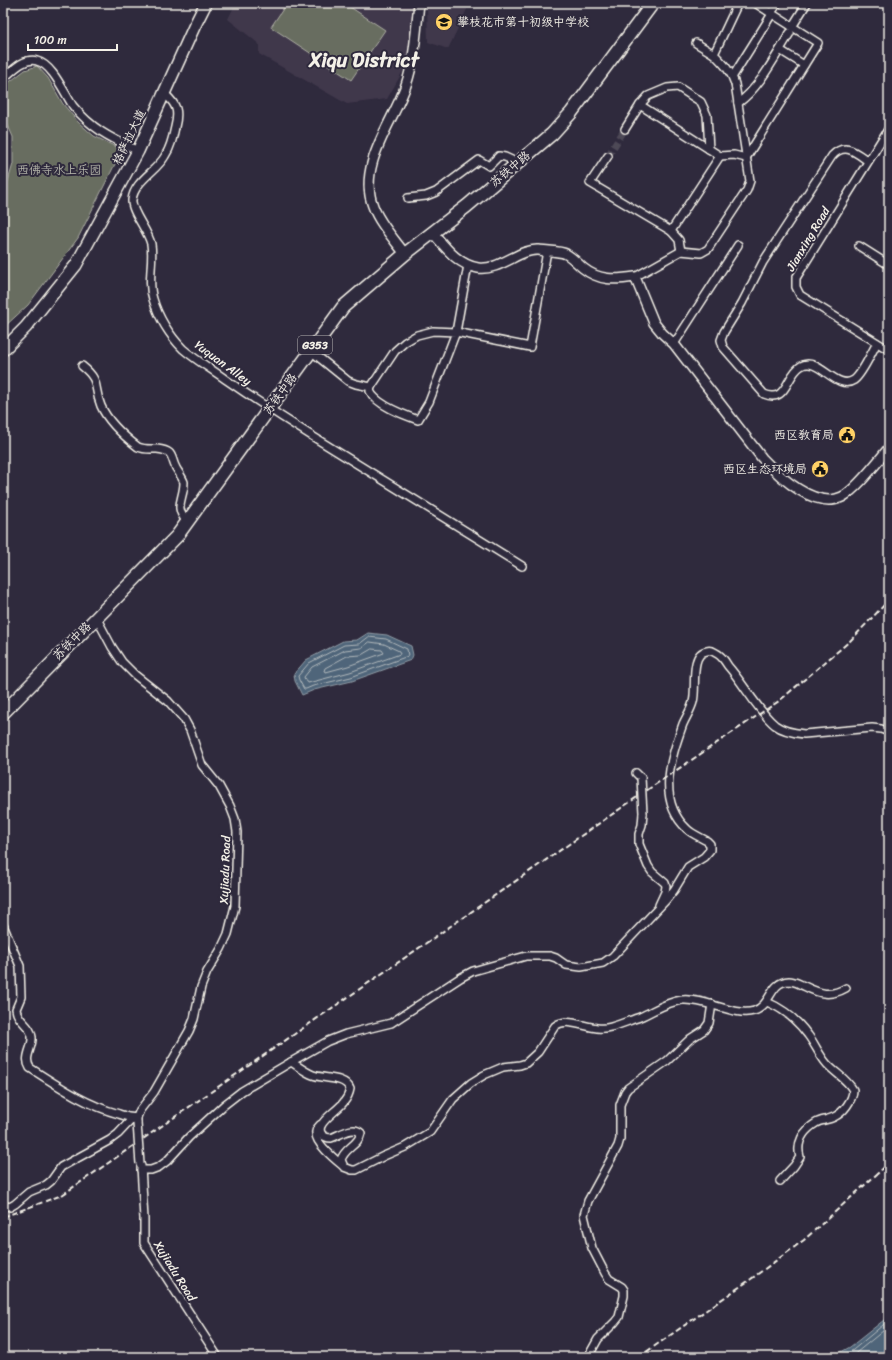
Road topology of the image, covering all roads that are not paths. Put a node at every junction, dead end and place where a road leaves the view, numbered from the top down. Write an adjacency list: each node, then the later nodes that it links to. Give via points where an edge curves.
1 (206, 3): 16 (main road, 格萨拉大道)
2 (419, 3): 35 (street, via 408,79 371,166 369,186 372,205)
3 (653, 3): 27 (highway, 苏铁中路 / G353, via 571,113 552,134)
4 (738, 3): 12 (street)
5 (755, 3): 8 (street)
6 (778, 3): 8 (street)
7 (807, 3): 9 (street)
8 (771, 15): 9 (street); 14 (street)
9 (791, 30): 11 (street); 13 (street, via 818,43)
10 (696, 43): 12 (street)
11 (780, 50): 13 (street); 17 (street, via 754,89)
12 (714, 54): 14 (street)
13 (804, 65): 25 (street)
14 (733, 76): 17 (street)
15 (3, 79): 22 (street, via 21,64 29,60 38,61 52,72 72,105 86,120 101,133)
16 (165, 94): 22 (main road, 格萨拉大道); 47 (street, Yuquan Alley, via 177,108 178,117 172,141 165,157 138,186 132,200 151,243 152,298 164,322 183,348)
17 (738, 103): 25 (street)
18 (640, 105): 20 (street); 21 (street); 21 (street, via 648,96 667,88 678,87 700,102 707,115)
19 (889, 128): 26 (street, Jianxing Road)
20 (625, 129)
21 (709, 149): 24 (street)
22 (138, 151): 42 (main road, 格萨拉大道, via 76,265 26,327)
23 (608, 156): 29 (street, via 590,183)
24 (720, 156): 25 (street, via 734,155); 29 (street)
25 (746, 158): 34 (street, via 750,181 747,190 708,249 702,253)
26 (868, 161): 40 (street, Jianxing Road, via 796,278 796,287 800,295); 40 (street, via 844,148 832,156 763,262 721,340 723,347 764,394 771,397 784,389 802,365 815,366 840,382 848,383 859,374)
27 (518, 163): 28 (street, via 499,156 489,166 479,160 436,192); 30 (highway, 苏铁中路 / G353)
28 (408, 198)
29 (671, 231): 34 (street, via 679,240)
30 (433, 233): 35 (highway, 苏铁中路 / G353); 36 (street, via 448,251)
31 (738, 245): 41 (street)
32 (859, 246): 37 (street)
33 (547, 251): 36 (street, via 526,253 489,268); 38 (street, via 565,253 601,278 619,280); 39 (street, via 530,347)
34 (681, 251): 38 (street)
35 (405, 254): 44 (highway, 苏铁中路 / G353, via 343,307)
36 (468, 265): 39 (street)
37 (889, 265)
38 (635, 277): 41 (street, via 654,323)
39 (456, 332): 46 (street, via 433,331 417,335 405,342 395,351); 46 (street, via 429,402 418,420 376,399 370,391)
40 (877, 343): 43 (street, Jianxing Road)
41 (674, 344): 48 (street, via 762,458 787,481 814,497 832,500 842,497 851,491)
42 (3, 350)
43 (889, 350)
44 (311, 351): 46 (street, via 348,381); 47 (highway, 苏铁中路 / G353)
45 (82, 366): 49 (street, via 93,376 101,407 112,423 138,447 158,449 167,452 173,458 184,482 179,507)
46 (371, 387)
47 (269, 409): 49 (highway, 苏铁中路 / G353); 50 (street, Yuquan Alley)
48 (889, 448)
49 (187, 522): 51 (highway, 苏铁中路 / G353, via 177,536)
50 (522, 566)
51 (96, 617): 52 (highway, 苏铁中路 / G353); 61 (street, Xujiadu Road, via 122,662 168,701 184,719 202,765 219,786 230,806 237,832 235,906 228,934 207,972 189,1031 154,1092)
52 (3, 713)
53 (889, 732): 55 (street, via 872,728 804,734 784,730 775,725 757,705 721,657 710,650 704,651 695,663 693,702 673,753 668,785 670,801 682,824 707,841 710,847 707,854 688,867 674,890)
54 (638, 776): 55 (street, bridge, via 643,813 639,844 648,866 666,886)
55 (655, 912): 60 (street, via 613,956 603,962 575,967 550,956 526,956 480,968 460,978 391,1023 328,1041)
56 (3, 925): 61 (street, via 20,966 21,997 16,1014 32,1034 27,1058 30,1068 65,1091 93,1105)
57 (846, 988): 58 (street, via 831,995 791,981 784,982 773,990)
58 (767, 1002): 59 (street, via 752,1011 730,1010); 65 (street, via 791,1016 808,1035 828,1065 853,1090 850,1101 840,1113 817,1123 801,1138 798,1145 800,1157)
59 (712, 1004): 64 (street, via 682,1000 600,1029 573,1023 559,1024 538,1052 526,1063 494,1070 471,1083 453,1099 430,1132 420,1139 362,1168 352,1170); 68 (street, via 709,1023 704,1030 690,1039 667,1062 628,1088 622,1098 618,1146 588,1201 584,1215 592,1248 605,1273 624,1290 623,1305 619,1317 598,1339)
60 (291, 1062): 62 (street, via 315,1076 341,1081 349,1086 342,1105); 63 (street, via 230,1100 159,1167 151,1170)
61 (135, 1119): 63 (street, Xujiadu Road, bridge); 66 (street, Xujiadu Road, via 110,1140 61,1167 46,1185 29,1192 15,1204)
62 (324, 1122): 64 (street, via 318,1128 318,1140); 64 (street, via 320,1130 327,1138 352,1129 361,1133 359,1139 342,1156)
63 (141, 1167): 67 (street, Xujiadu Road, via 144,1243)
64 (344, 1167)
65 (780, 1181)
66 (3, 1205)
67 (218, 1357)
68 (588, 1357)

